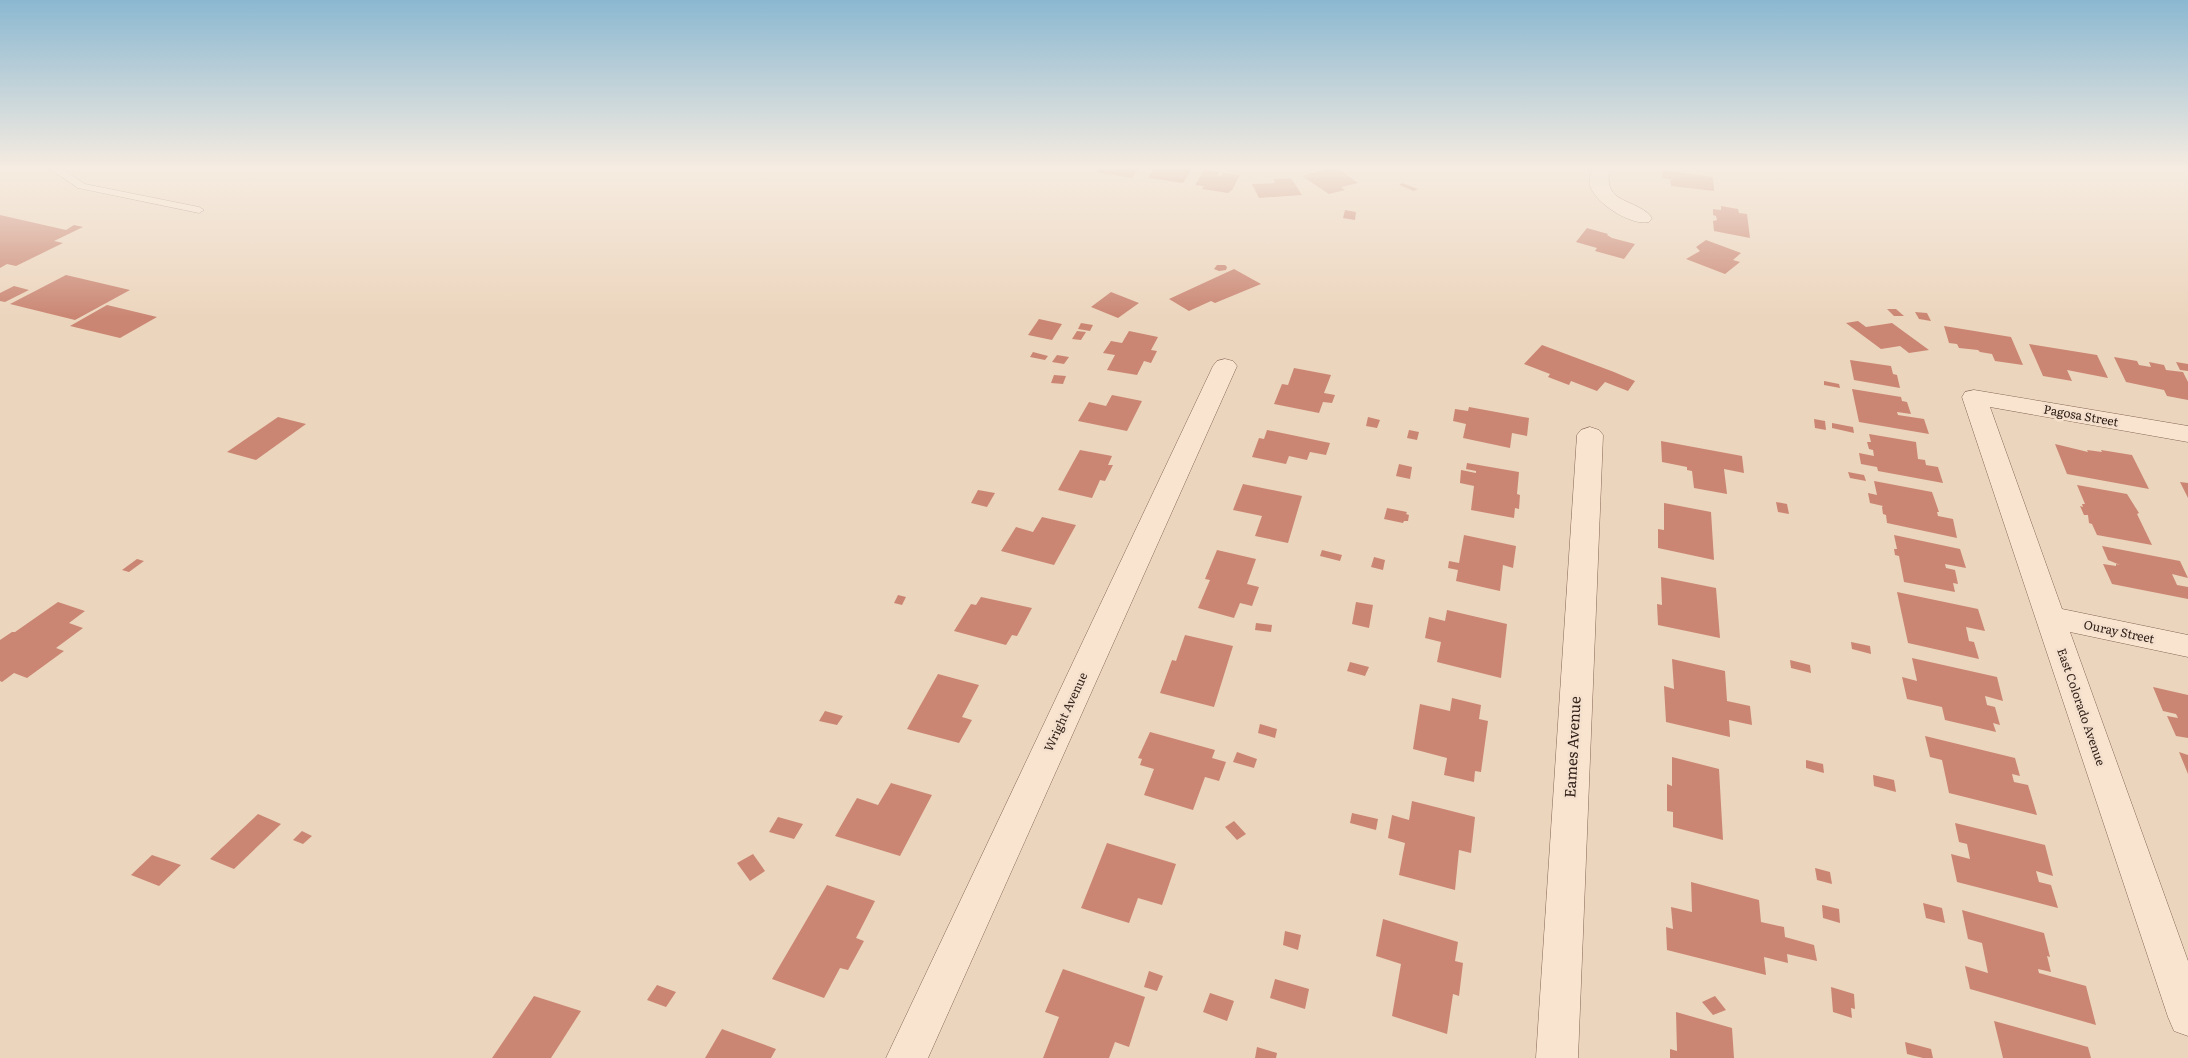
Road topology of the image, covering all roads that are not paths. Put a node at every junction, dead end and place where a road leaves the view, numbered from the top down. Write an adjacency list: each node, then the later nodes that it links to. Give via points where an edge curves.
1 (1225, 366): 9 (street, Wright Avenue)
2 (1974, 397): 3 (street, Pagosa Street); 5 (street, East Colorado Avenue)
3 (2188, 434)
4 (1590, 435): 10 (street, Eames Avenue)
5 (2050, 617): 6 (street, Ouray Street); 7 (street, East Colorado Avenue)
6 (2188, 646)
7 (2179, 967): 8 (street, East Colorado Avenue)
8 (2188, 1017)
9 (907, 1058)
10 (1557, 1058)

